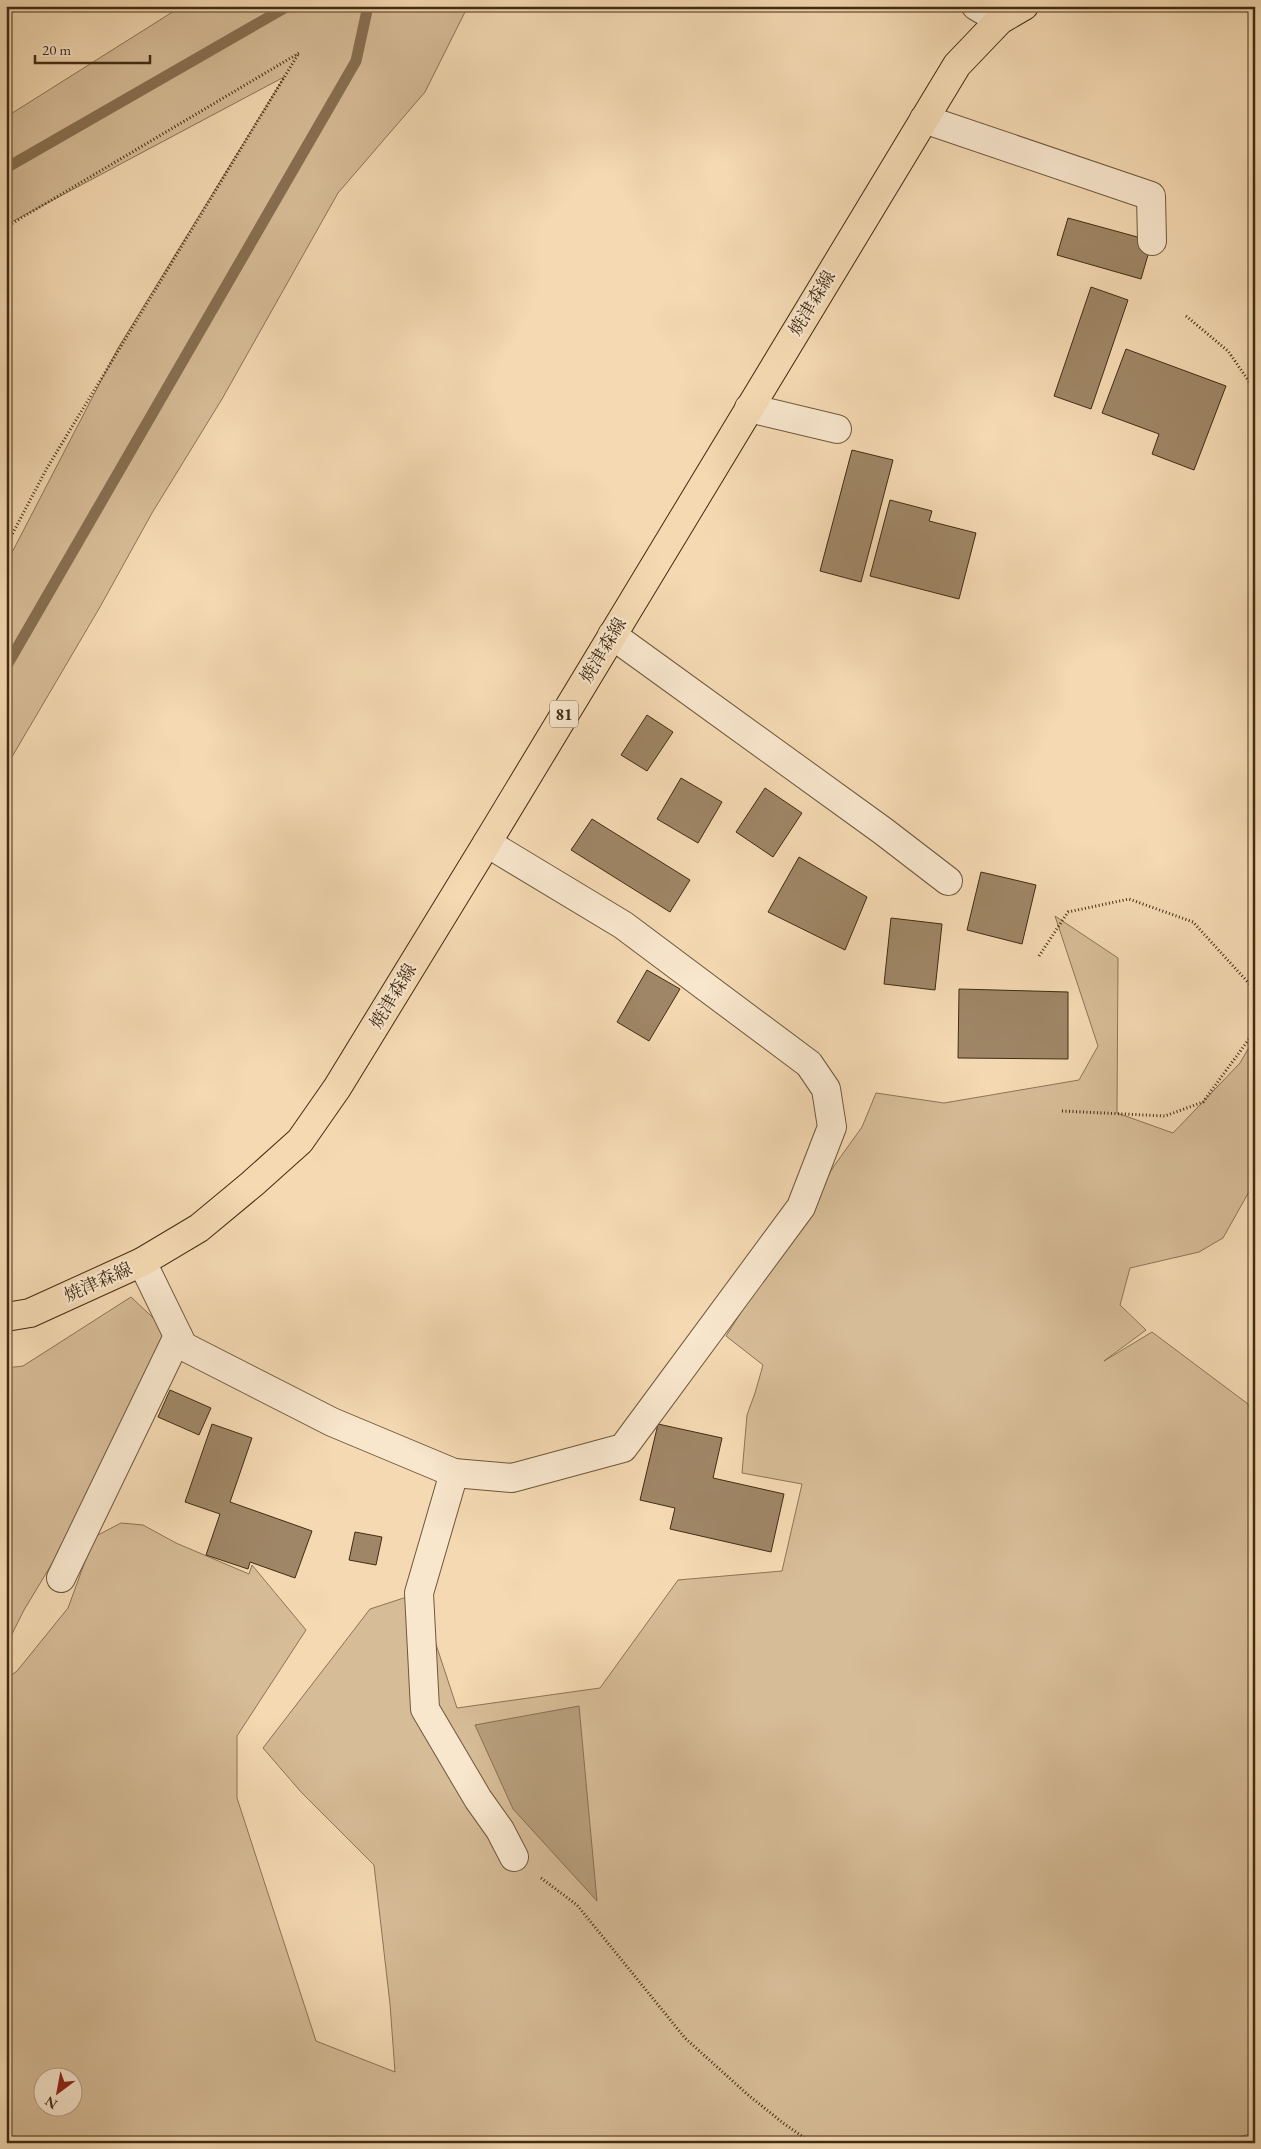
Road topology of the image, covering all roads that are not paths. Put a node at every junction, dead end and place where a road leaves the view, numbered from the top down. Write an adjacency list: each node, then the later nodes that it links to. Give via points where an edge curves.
1 (976, 6): 3 (street)
2 (1024, 6): 3 (main road, 焼津森線 / 81)
3 (1000, 20): 4 (main road, 焼津森線 / 81, via 957,65)
4 (924, 119): 5 (street, via 1150,196); 6 (main road, 焼津森線 / 81)
5 (1152, 241)
6 (749, 408): 7 (street); 8 (main road, 焼津森線 / 81)
7 (837, 429)
8 (612, 635): 9 (main road, 焼津森線 / 81); 10 (street)
9 (487, 842): 11 (main road, 焼津森線 / 81, via 300,1141 199,1228); 14 (street, via 623,925 809,1064 826,1089 832,1128 801,1207 623,1448 512,1478)
10 (948, 881)
11 (142, 1262): 12 (main road, 焼津森線 / 81, via 30,1312); 13 (street)
12 (6, 1317)
13 (178, 1336): 14 (street, via 183,1346 332,1422); 15 (street)
14 (454, 1473): 16 (street, via 419,1593 425,1709)
15 (61, 1578)
16 (514, 1857)

